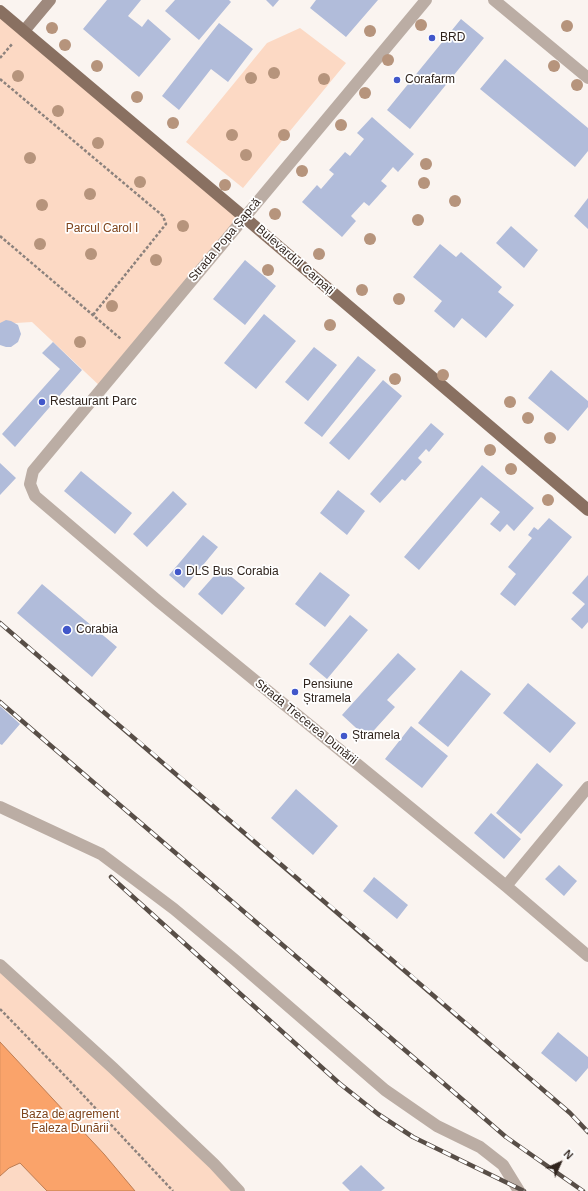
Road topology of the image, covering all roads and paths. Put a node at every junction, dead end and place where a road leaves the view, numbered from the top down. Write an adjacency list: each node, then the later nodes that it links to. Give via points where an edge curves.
1 (50, 0): 5 (street)
2 (426, 0): 8 (street, Strada Popa Șapcă)
3 (494, 0): 6 (street)
4 (0, 11): 5 (main road, Bulevardul Carpați)
5 (24, 31): 8 (main road, Bulevardul Carpați)
6 (588, 78)
7 (0, 79): 10 (path, via 163,216 166,224)
8 (244, 217): 11 (street, Strada Popa Șapcă); 13 (main road, Bulevardul Carpați)
9 (0, 236): 10 (path)
10 (93, 315): 11 (path)
11 (134, 350): 12 (street, Strada Popa Șapcă, via 32,471)
12 (30, 484): 16 (street, Strada Trecerea Dunării, via 35,496 158,601)
13 (588, 510)
14 (588, 787): 16 (street)
15 (0, 807): 22 (street, via 101,854 230,955 385,1090 436,1126 480,1147 498,1160)
16 (506, 886): 17 (street, Strada Trecerea Dunării)
17 (588, 956)
18 (0, 965): 21 (street, via 113,1068)
19 (0, 1009): 20 (path)
20 (173, 1191)
21 (239, 1191)
22 (519, 1191)

